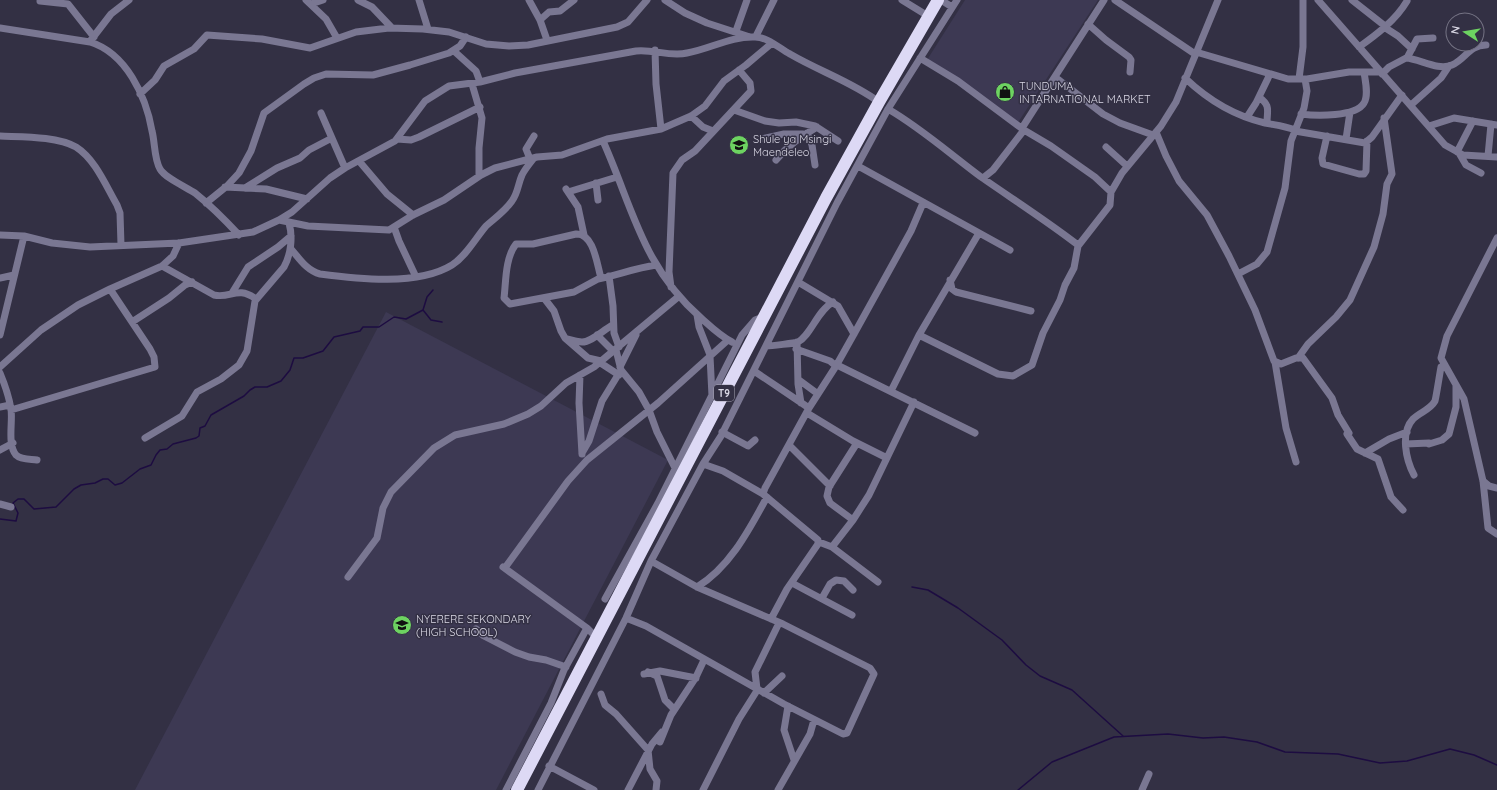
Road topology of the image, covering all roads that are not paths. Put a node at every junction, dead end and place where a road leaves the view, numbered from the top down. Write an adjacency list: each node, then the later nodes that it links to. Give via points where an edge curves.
1 (323, 0): 22 (street)
2 (358, 0): 30 (street, via 372,7)
3 (419, 0): 31 (street)
4 (529, 0): 26 (street)
5 (574, 0): 26 (street, via 560,11 549,12)
6 (647, 0): 38 (street, via 628,22 617,27)
7 (665, 0): 23 (street)
8 (747, 0): 32 (street)
9 (774, 0): 34 (street)
10 (902, 0): 25 (street)
11 (940, 0): 24 (street); 25 (highway, T9)
12 (957, 0): 24 (street)
13 (1104, 0): 27 (street)
14 (1115, 0): 45 (street)
15 (1218, 0): 45 (street)
16 (1303, 0): 56 (street)
17 (1318, 0): 41 (street)
18 (1352, 0): 28 (street)
19 (124, 1): 37 (street)
20 (1407, 1): 28 (street)
21 (40, 2): 37 (street, via 68,4)
22 (309, 2): 35 (street, via 326,19)
23 (677, 3): 32 (street, via 707,23)
24 (952, 7): 46 (street)
25 (928, 16): 63 (highway, T9)
26 (540, 20): 38 (street)
27 (1088, 24): 50 (street, via 1129,57); 54 (street)
28 (1385, 27): 41 (street); 42 (street)
29 (0, 28): 37 (street)
30 (392, 28): 31 (street); 35 (street, via 356,32)
31 (428, 29): 33 (street)
32 (736, 31): 34 (street)
33 (466, 37): 38 (street, via 486,44 509,46); 44 (street)
34 (753, 37): 39 (street); 43 (street, via 727,40 684,54)
35 (337, 38): 59 (street, via 310,48 262,39 207,35 194,48 164,66 155,80)
36 (1433, 38): 42 (street, via 1418,39)
37 (92, 40): 59 (street, via 118,58)
38 (547, 40)
39 (772, 43): 49 (street); 63 (street, via 864,91)
40 (1486, 45): 48 (street, via 1472,48)
41 (1359, 47): 52 (street)
42 (1412, 49): 47 (street)
43 (654, 50): 57 (street, via 515,73); 77 (street)
44 (454, 51): 57 (street, via 476,71); 111 (street, via 380,74 332,74 309,81 264,113 251,151 238,173)
45 (1196, 53): 53 (street); 55 (street)
46 (920, 58): 63 (street); 78 (street, via 958,81)
47 (1407, 58): 48 (street); 52 (street)
48 (1449, 66): 62 (street, via 1441,78)
49 (739, 70): 65 (street, via 752,87); 69 (street, via 724,81 702,110)
50 (1130, 72)
51 (1364, 72): 52 (street); 56 (street); 66 (street, via 1364,103)
52 (1381, 73): 60 (street)
53 (1270, 74): 56 (street, via 1288,79); 61 (street)
54 (1055, 77): 78 (street); 82 (street, via 1103,114 1120,123)
55 (1185, 78): 70 (street, via 1205,95); 82 (street, via 1176,102)
56 (1302, 79): 68 (street, via 1307,92)
57 (480, 82): 58 (street)
58 (472, 84): 64 (street); 87 (street, via 455,84 437,92 425,101)
59 (140, 94): 117 (street, via 152,128 160,169)
60 (1402, 95): 62 (street); 71 (street)
61 (1259, 97): 70 (street); 73 (street, via 1265,102 1269,112)
62 (1411, 105): 75 (street)
63 (883, 106): 101 (street); 106 (highway, T9); 108 (street, via 909,121)
64 (480, 107): 87 (street, via 420,137 411,140); 105 (street, via 482,121)
65 (734, 110): 76 (street, via 765,121 796,122); 80 (street)
66 (1350, 112): 68 (street); 89 (street)
67 (321, 113): 86 (street)
68 (1301, 114): 79 (street)
69 (691, 116): 77 (street); 80 (street, via 703,127)
70 (1247, 117): 73 (street)
71 (1384, 118): 92 (street); 172 (street, via 1392,174 1387,184 1383,214 1374,247 1350,300)
72 (1473, 121): 74 (street); 75 (street, via 1454,118); 94 (street)
73 (1267, 123): 79 (street)
74 (1494, 125): 95 (street)
75 (1429, 126): 94 (street, via 1445,145)
76 (817, 127): 81 (street); 91 (street)
77 (661, 128): 90 (street)
78 (1023, 129): 108 (street, via 993,170); 113 (street, via 1095,177)
79 (1295, 130): 85 (street); 137 (street, via 1291,141 1285,188 1267,252 1257,264)
80 (713, 131): 146 (street, via 682,160 673,174 669,272)
81 (806, 133): 88 (street); 98 (street, via 786,148); 100 (street, via 812,145)
82 (1155, 134): 102 (street); 137 (street, via 1180,181 1207,216)
83 (0, 136): 131 (street, via 50,139 76,147 87,157 117,205 120,213)
84 (534, 136): 97 (street, via 526,149)
85 (1327, 136): 89 (street); 92 (street, via 1323,164 1359,174 1366,171)
86 (332, 138): 103 (street); 112 (street)
87 (397, 139): 99 (street)
88 (761, 139)
89 (1346, 139): 92 (street, via 1353,139 1358,143)
90 (603, 141): 97 (street, via 562,155); 107 (street)
91 (838, 141)
92 (1367, 141)
93 (1106, 147): 102 (street)
94 (1458, 152): 95 (street, via 1463,155); 104 (street, via 1466,165)
95 (1488, 156): 96 (street)
96 (1497, 157)
97 (532, 158): 105 (street, via 495,168); 140 (street, via 512,200 461,257 441,270)
98 (776, 160)
99 (359, 161): 103 (street); 119 (street, via 387,194)
100 (815, 165)
101 (858, 166): 109 (street); 118 (street)
102 (1127, 166): 113 (street)
103 (345, 168): 114 (street)
104 (1481, 173)
105 (479, 176): 119 (street, via 444,200)
106 (838, 176): 109 (street); 116 (highway, T9)
107 (617, 177): 110 (street); 135 (street, via 640,237)
108 (983, 178): 132 (street)
109 (849, 182): 116 (street)
110 (596, 183): 115 (street); 126 (street, via 567,191 578,207)
111 (225, 187): 112 (street); 117 (street)
112 (245, 188): 114 (street, via 266,189)
113 (1111, 192): 132 (street, via 1110,205)
114 (307, 199): 120 (street)
115 (598, 200)
116 (832, 200): 145 (street); 155 (highway, T9)
117 (206, 203): 125 (street)
118 (923, 203): 123 (street); 159 (street, via 911,231)
119 (413, 215): 122 (street)
120 (279, 220): 121 (street); 125 (street)
121 (289, 223): 122 (street, via 382,230); 128 (street)
122 (394, 227): 140 (street)
123 (979, 233): 134 (street); 143 (street)
124 (0, 235): 127 (street)
125 (239, 235): 130 (street)
126 (584, 235): 142 (street, via 592,249); 150 (street, via 576,234 533,244 516,244 512,249 505,301 510,304)
127 (24, 236): 131 (street, via 74,246); 138 (street)
128 (291, 236): 133 (street); 148 (street, via 248,267)
129 (1497, 238): 183 (street, via 1447,336 1441,353 1442,362)
130 (179, 243): 131 (street); 136 (street, via 173,256)
131 (121, 245)
132 (1078, 245): 162 (street, via 1074,268 1043,334 1032,365 1027,369 1013,376 998,374)
133 (291, 249): 140 (street, via 308,269 320,274 392,280); 151 (street, via 284,267)
134 (1010, 250)
135 (656, 264): 139 (street); 146 (street)
136 (162, 266): 144 (street); 147 (street)
137 (1238, 274): 174 (street)
138 (14, 275): 141 (street); 160 (street)
139 (609, 276): 142 (street); 157 (street)
140 (416, 277)
141 (0, 278)
142 (601, 278): 150 (street, via 574,292)
143 (950, 280): 153 (street, via 952,289 956,292); 162 (street)
144 (192, 282): 148 (street, via 214,295); 156 (street)
145 (798, 282): 152 (street); 167 (street)
146 (672, 287): 149 (street)
147 (110, 289): 156 (street); 177 (street, via 78,305 41,330)
148 (232, 293): 151 (street, via 247,294)
149 (678, 297): 154 (street); 158 (street)
150 (544, 298): 163 (street, via 554,311 562,335)
151 (256, 299): 196 (street, via 247,351 239,365 221,379 197,392 182,416)
152 (833, 302): 159 (street); 168 (street, via 821,312)
153 (1031, 311)
154 (698, 315): 164 (street); 171 (street, via 699,327)
155 (763, 317): 166 (street, via 749,326); 237 (highway, T9)
156 (132, 322): 190 (street, via 154,357 155,367)
157 (614, 325): 161 (street); 169 (street)
158 (637, 333): 169 (street); 178 (street)
159 (854, 334): 175 (street)
160 (0, 335)
161 (597, 335): 165 (street); 169 (street)
162 (919, 335): 184 (street)
163 (567, 339): 165 (street); 170 (street)
164 (728, 340): 166 (street); 171 (street)
165 (588, 341): 170 (street)
166 (738, 344): 186 (street)
167 (767, 346): 168 (street); 179 (street)
168 (797, 346): 175 (street); 182 (street)
169 (616, 349): 173 (street); 178 (street)
170 (586, 356): 173 (street)
171 (710, 356): 186 (street); 191 (street)
172 (1298, 358): 174 (street, via 1281,364); 204 (street, via 1303,358 1312,368 1316,378 1332,398 1355,446)
173 (600, 361): 178 (street); 181 (street)
174 (1275, 362): 207 (street, via 1286,428)
175 (837, 366): 184 (street); 185 (street)
176 (1441, 367): 194 (street, via 1436,399 1428,409 1414,418)
177 (0, 368)
178 (620, 370): 191 (street, via 639,392); 203 (street, via 602,401 589,441)
179 (754, 371): 188 (street); 193 (street)
180 (0, 374): 190 (street)
181 (580, 375): 203 (street); 224 (street, via 528,414 504,424 455,436 434,448 391,492 383,508 377,538)
182 (799, 380): 185 (street); 188 (street)
183 (1456, 384): 200 (street, via 1456,407 1449,434 1442,440 1429,444); 212 (street, via 1464,399)
184 (891, 392): 187 (street)
185 (818, 394): 192 (street)
186 (712, 396): 210 (street)
187 (914, 402): 195 (street); 205 (street)
188 (802, 403): 192 (street)
189 (0, 407): 190 (street)
190 (10, 408): 198 (street)
191 (649, 410): 208 (street); 210 (street)
192 (808, 410): 199 (street); 201 (street)
193 (722, 432): 197 (street, via 748,446); 209 (street)
194 (1407, 432): 200 (street); 204 (street)
195 (975, 433)
196 (145, 438)
197 (755, 440)
198 (12, 443): 202 (street); 206 (street, via 18,457)
199 (857, 443): 205 (street); 213 (street)
200 (1406, 444): 211 (street)
201 (789, 445): 213 (street); 215 (street, via 765,488)
202 (0, 450)
203 (582, 452): 208 (street)
204 (1365, 453): 218 (street, via 1378,459 1391,497)
205 (887, 458): 219 (street, via 869,495)
206 (37, 460)
207 (1296, 462)
208 (584, 463): 235 (street, via 505,566)
209 (703, 464): 215 (street, via 724,471); 223 (street)
210 (675, 468): 230 (street)
211 (1414, 476)
212 (1483, 481): 214 (street); 220 (street, via 1488,528)
213 (830, 486): 219 (street, via 827,499)
214 (1497, 488)
215 (765, 496): 221 (street, via 817,537); 227 (street, via 742,541 711,578)
216 (0, 504): 217 (street)
217 (11, 507)
218 (1403, 510)
219 (853, 520): 222 (street)
220 (1497, 534)
221 (819, 542): 222 (street); 226 (street)
222 (832, 547): 225 (street)
223 (651, 561): 227 (street); 232 (street)
224 (348, 577)
225 (878, 582)
226 (792, 583): 229 (street); 233 (street)
227 (697, 587): 233 (street)
228 (854, 590): 229 (street, via 844,581 836,580 830,584)
229 (822, 598): 231 (street)
230 (605, 599)
231 (852, 615)
232 (626, 618): 238 (street, via 646,626); 251 (street)
233 (771, 619): 234 (street)
234 (779, 622): 242 (street, via 755,672); 246 (street, via 870,668 874,673 847,733 843,734)
235 (587, 628): 237 (street); 239 (street)
236 (476, 629): 239 (street, via 484,636 529,658 546,660)
237 (596, 637): 254 (highway, T9)
238 (704, 660): 241 (street); 242 (street)
239 (566, 667): 253 (street, via 551,703)
240 (782, 676): 242 (street)
241 (696, 678): 245 (street); 245 (street, via 660,671 646,673 657,676 665,700)
242 (760, 690): 244 (street); 259 (street, via 739,719)
243 (601, 694): 249 (street, via 605,705)
244 (788, 706): 246 (street); 250 (street, via 784,730)
245 (674, 709): 247 (street)
246 (814, 720): 250 (street, via 810,734)
247 (664, 731): 248 (street); 249 (street)
248 (660, 742)
249 (648, 750): 257 (street); 258 (street, via 650,769 657,781)
250 (794, 760): 260 (street)
251 (549, 766): 255 (street); 256 (street)
252 (1149, 774): 261 (street)
253 (506, 790)
254 (518, 790)
255 (538, 790)
256 (594, 790)
257 (628, 790)
258 (656, 790)
259 (703, 790)
260 (778, 790)
261 (1142, 790)

